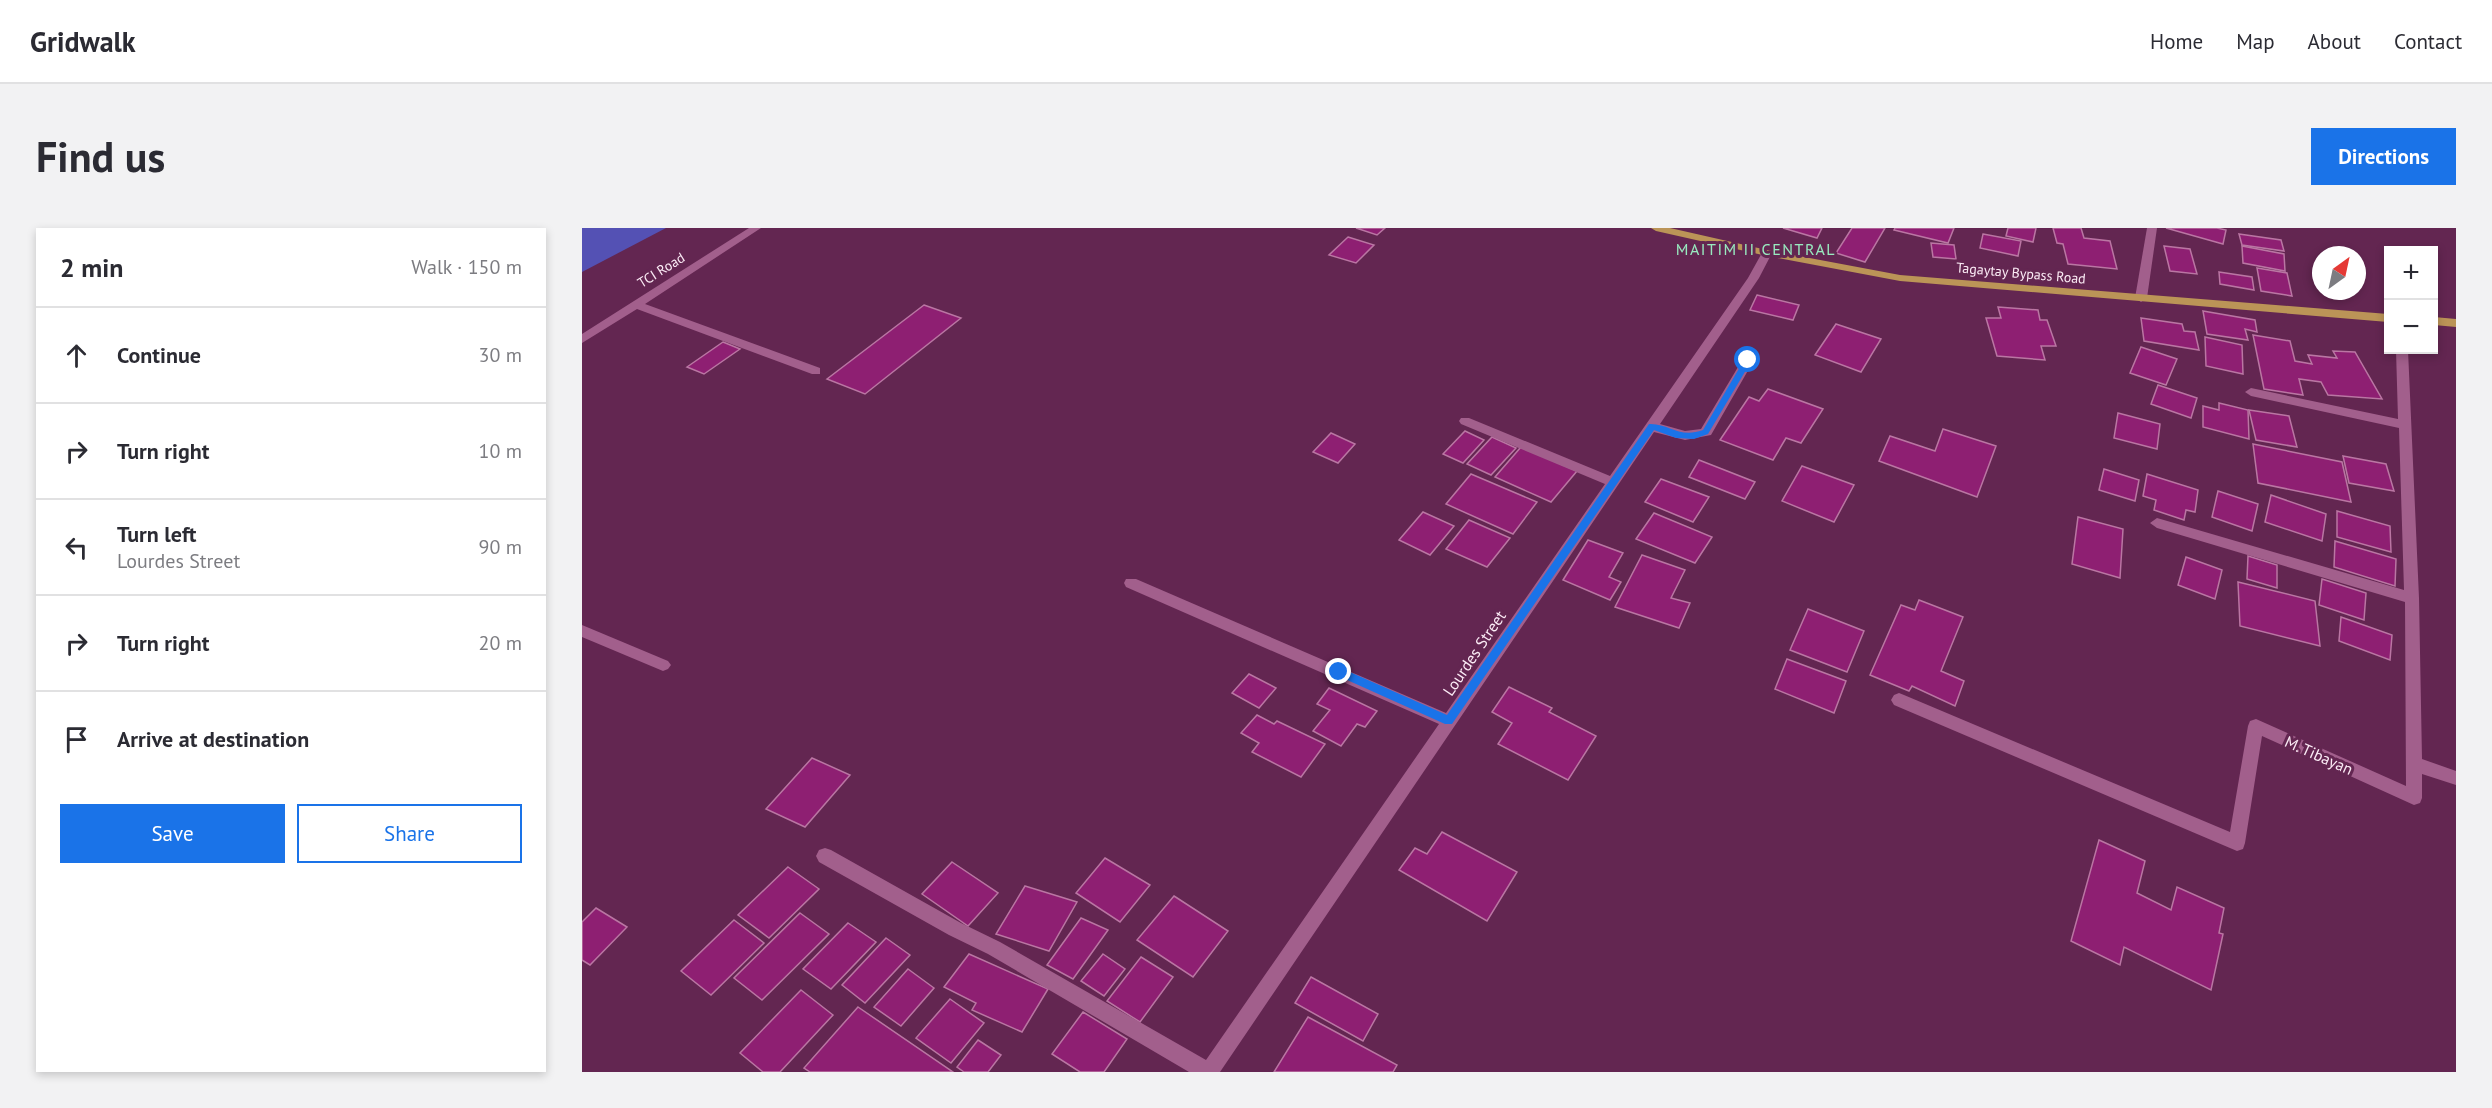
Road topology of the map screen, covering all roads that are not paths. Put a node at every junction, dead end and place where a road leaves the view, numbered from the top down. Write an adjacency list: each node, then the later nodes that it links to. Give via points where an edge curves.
1 (756, 228): 6 (street, TCI Road)
2 (1656, 228): 4 (main road, Tagaytay Bypass Road)
3 (2151, 228): 5 (street)
4 (1767, 253): 5 (main road, Tagaytay Bypass Road, via 1900,278); 17 (street, Lourdes Street, via 1754,278)
5 (2141, 298): 7 (main road, Tagaytay Bypass Road)
6 (635, 304): 10 (street, TCI Road); 13 (street)
7 (2384, 318)
8 (2438, 321): 9 (main road)
9 (2456, 323)
10 (582, 339)
11 (2402, 354): 16 (street, M. Tibayan)
12 (1748, 360): 17 (street, via 1706,432 1676,435)
13 (816, 371)
14 (2251, 392): 16 (street)
15 (1466, 421): 18 (street)
16 (2406, 424): 21 (street, M. Tibayan)
17 (1652, 426): 18 (street, Lourdes Street)
18 (1612, 482): 25 (street, Lourdes Street)
19 (2157, 523): 21 (street)
20 (1131, 583): 25 (street)
21 (2412, 598): 26 (street, M. Tibayan)
22 (582, 631): 23 (street)
23 (663, 665)
24 (1899, 700): 26 (street, M. Tibayan, via 2237,843 2256,726 2414,798)
25 (1449, 721): 29 (street, Lourdes Street)
26 (2414, 764): 27 (street)
27 (2456, 778)
28 (825, 856): 29 (street)
29 (1208, 1072)

